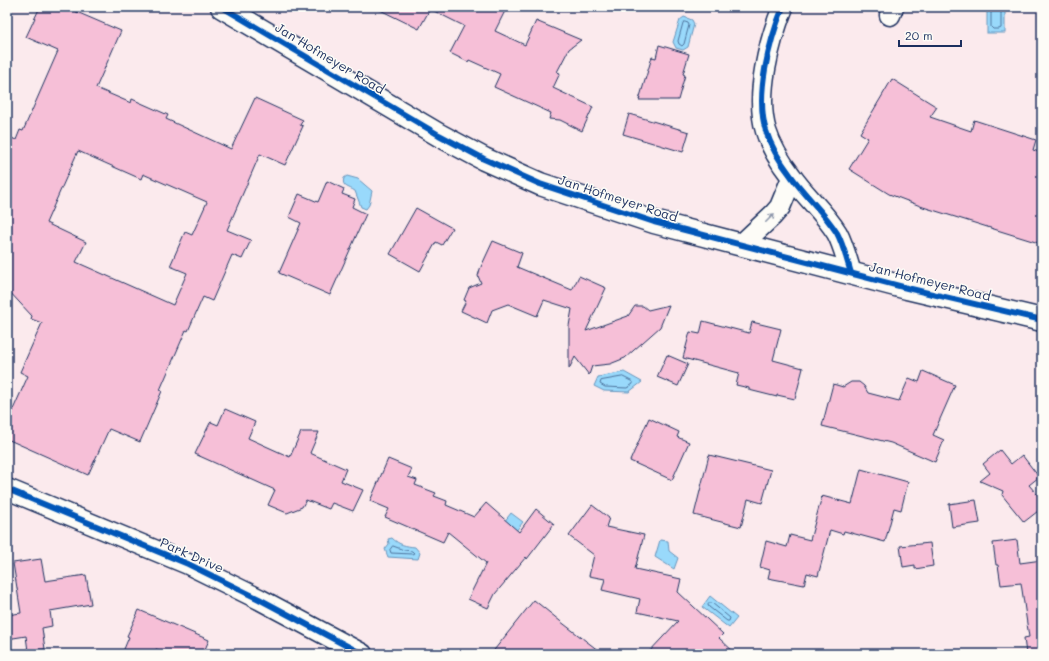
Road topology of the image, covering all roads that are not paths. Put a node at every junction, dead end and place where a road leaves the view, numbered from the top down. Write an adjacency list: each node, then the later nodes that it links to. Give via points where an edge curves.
1 (222, 7): 4 (street, Jan Hofmeyer Road, via 484,159 540,184 597,204)
2 (783, 7): 3 (street, via 765,67 763,117 770,144)
3 (792, 178): 4 (street, one-way to 3, via 776,211 784,200); 5 (street, via 838,234)
4 (741, 245): 5 (street, Jan Hofmeyer Road)
5 (851, 273): 6 (street, Jan Hofmeyer Road)
6 (1042, 320)
7 (7, 490): 8 (street, Park Drive, via 188,564)
8 (362, 654)

